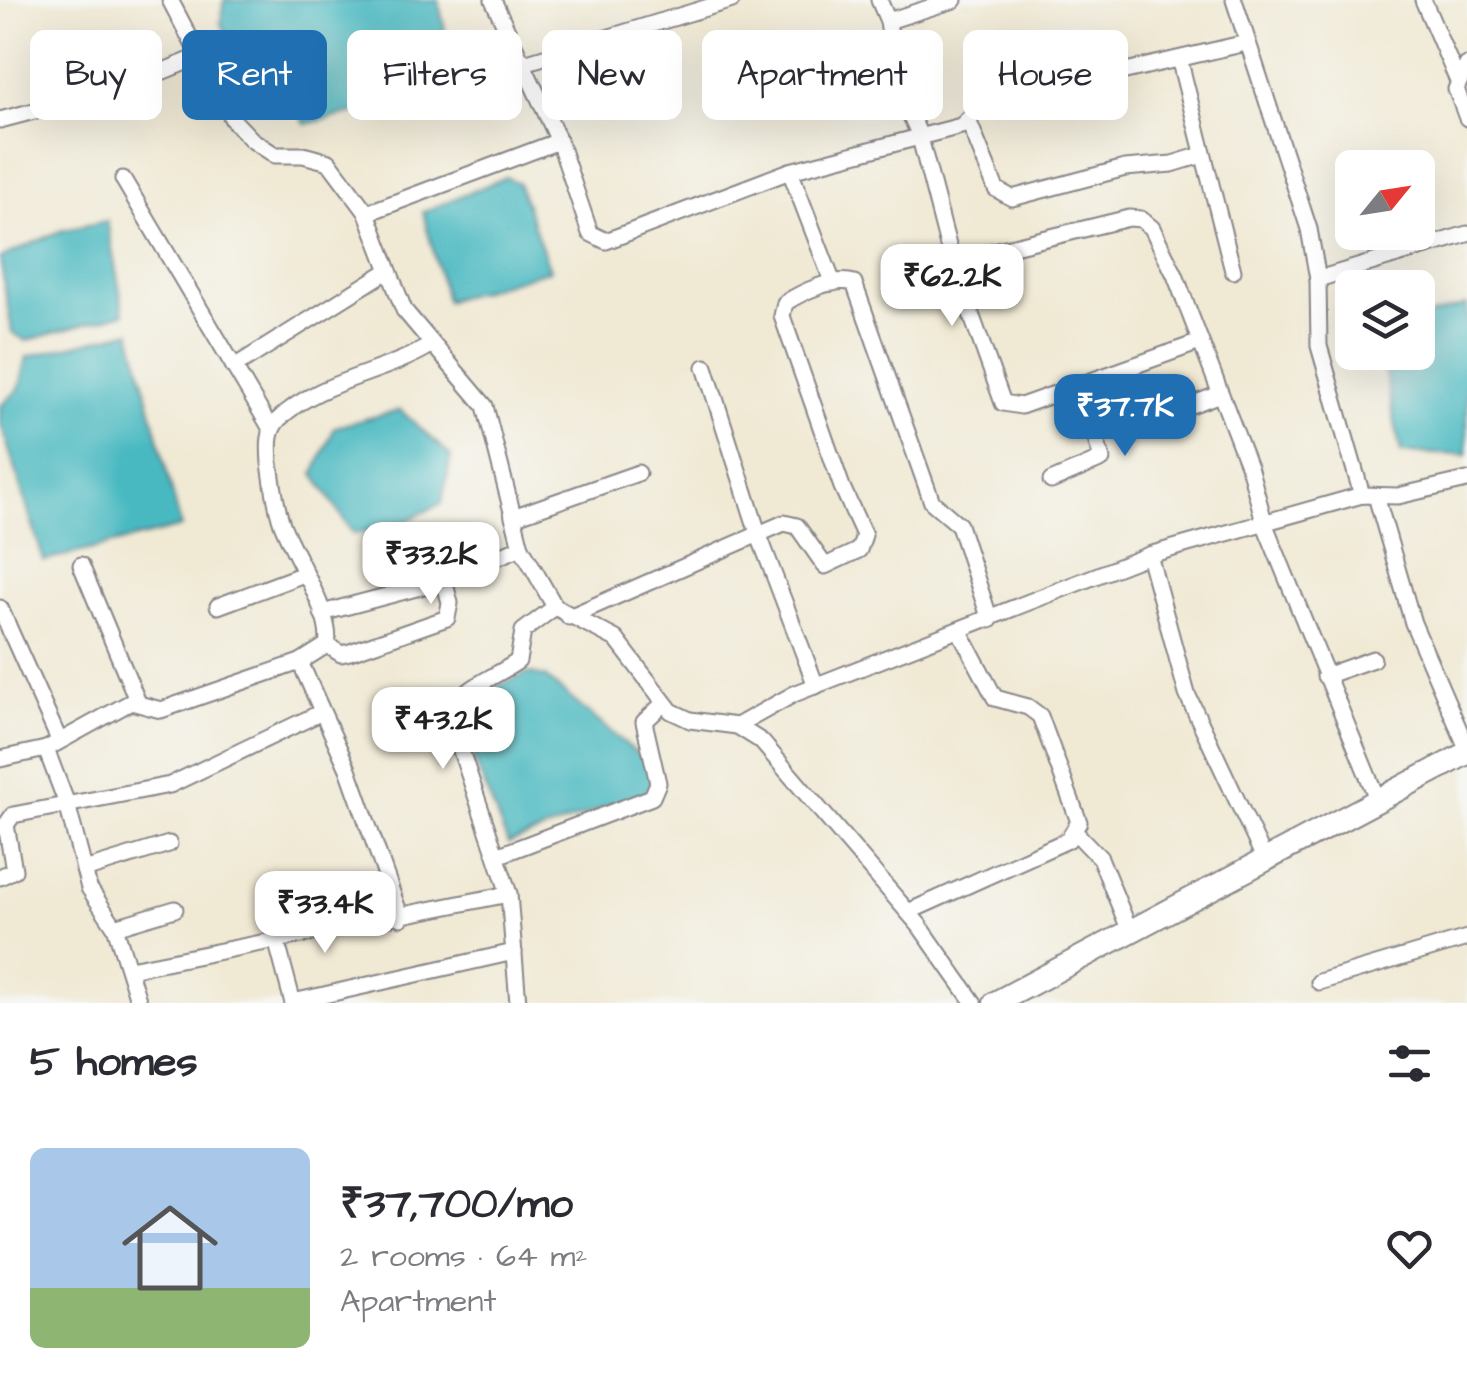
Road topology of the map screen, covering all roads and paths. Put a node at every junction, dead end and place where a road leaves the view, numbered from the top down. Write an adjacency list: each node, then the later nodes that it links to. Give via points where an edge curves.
1 (170, 0): 9 (street)
2 (493, 0): 13 (street)
3 (732, 0): 13 (street)
4 (879, 0): 8 (street)
5 (954, 0): 8 (street)
6 (1234, 0): 10 (street)
7 (1424, 0): 15 (street)
8 (888, 20): 20 (street, via 891,64)
9 (185, 30)
10 (1246, 44): 11 (street); 30 (street, via 1306,218)
11 (1180, 62): 19 (street, via 984,104); 22 (street)
12 (182, 64): 17 (street, via 122,88)
13 (524, 64): 21 (street)
14 (1467, 64): 15 (street)
15 (1456, 79): 16 (street)
16 (1467, 118)
17 (0, 120)
18 (233, 120): 25 (street, via 276,155 329,162)
19 (969, 122): 20 (street); 22 (street, via 996,189 1012,198)
20 (919, 134): 23 (street); 27 (street)
21 (559, 141): 23 (street, via 590,233 606,242); 25 (street)
22 (1202, 154): 28 (street)
23 (790, 171): 31 (street)
24 (123, 179): 34 (street)
25 (367, 212): 29 (street)
26 (1467, 234): 30 (street)
27 (952, 261): 32 (street, via 1141,219 1167,259); 36 (street, via 1003,403 1021,406)
28 (1233, 271)
29 (386, 272): 33 (street); 34 (street)
30 (1318, 279): 43 (street, via 1319,346)
31 (833, 283): 46 (street, via 796,295 784,303 782,316 865,542 825,566 790,523); 56 (street, via 854,283 919,471 936,508 959,526)
32 (1200, 342): 36 (street); 37 (street)
33 (431, 344): 39 (street, via 334,386); 44 (street, via 485,406)
34 (234, 367): 39 (street)
35 (705, 367): 46 (street)
36 (1080, 388): 42 (street, via 1102,459)
37 (1220, 394): 38 (street); 45 (street)
38 (1138, 425)
39 (271, 429): 50 (street, via 274,497)
40 (638, 473): 44 (street)
41 (1467, 480): 43 (street)
42 (1051, 481)
43 (1369, 496): 45 (street); 68 (street)
44 (513, 516): 47 (street)
45 (1265, 525): 48 (street); 61 (street)
46 (758, 533): 54 (street); 62 (street)
47 (521, 547): 51 (street); 54 (street)
48 (1148, 555): 56 (street); 75 (street, via 1187,694)
49 (81, 565): 63 (street)
50 (304, 574): 52 (street); 55 (street)
51 (444, 580): 55 (street); 58 (street, via 447,618 342,654)
52 (218, 606)
53 (0, 608): 67 (street)
54 (562, 612): 64 (street, via 616,639); 74 (street, via 523,631 518,661 454,705 456,741)
55 (322, 613): 58 (street)
56 (990, 620): 57 (street)
57 (960, 630): 62 (street); 72 (street, via 995,698 1040,716 1079,822)
58 (327, 646): 60 (street)
59 (1373, 659): 61 (street)
60 (300, 662): 63 (street, via 161,710); 65 (street)
61 (1326, 676): 70 (street)
62 (816, 686): 66 (street)
63 (136, 700): 67 (street)
64 (663, 704): 66 (street, via 690,720); 74 (street, via 644,722 658,784 652,797)
65 (322, 712): 71 (street, via 170,785); 81 (street)
66 (738, 726): 80 (street, via 788,768)
67 (52, 745): 69 (street); 71 (street)
68 (1467, 751): 70 (main road)
69 (0, 759)
70 (1378, 801): 75 (main road)
71 (67, 804): 76 (street); 77 (street, via 8,820 14,870)
72 (1076, 833): 80 (street); 83 (street, via 1100,858)
73 (169, 844): 76 (street)
74 (497, 856): 78 (street)
75 (1265, 860): 83 (main road)
76 (84, 870): 82 (street, via 92,897)
77 (0, 877)
78 (509, 894): 81 (street); 86 (street)
79 (175, 909): 82 (street)
80 (908, 912): 92 (street)
81 (402, 918): 85 (street)
82 (115, 927): 87 (street)
83 (1129, 929): 93 (main road)
84 (1467, 938): 88 (street)
85 (277, 943): 87 (street); 90 (street)
86 (514, 952): 90 (street); 91 (street)
87 (130, 969): 89 (street)
88 (1319, 982)
89 (140, 1003)
90 (293, 1003)
91 (518, 1003)
92 (974, 1003)
93 (995, 1003)

